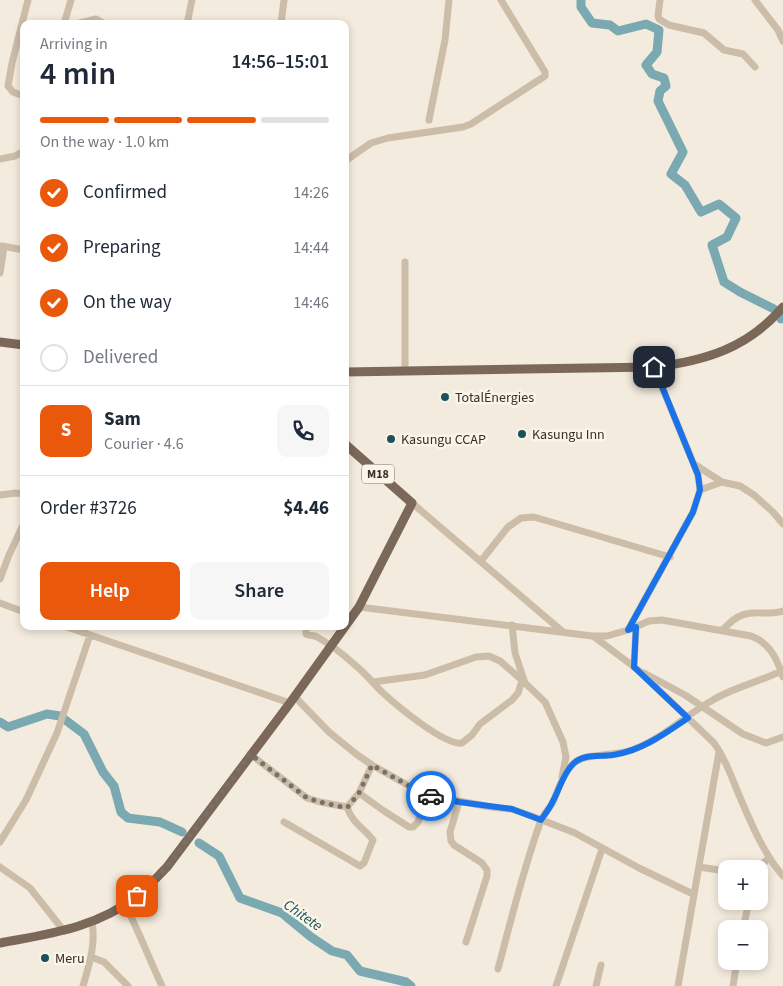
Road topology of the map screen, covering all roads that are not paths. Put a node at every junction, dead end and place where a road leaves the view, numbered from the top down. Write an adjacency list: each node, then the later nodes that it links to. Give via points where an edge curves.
1 (28, 0): 9 (street)
2 (71, 0): 10 (street)
3 (192, 0): 11 (street)
4 (284, 0): 12 (street)
5 (449, 0): 17 (street)
6 (501, 0): 19 (street, via 545,76 471,124 370,143)
7 (660, 0): 15 (street, via 658,16 665,24 704,33 724,50 743,54)
8 (755, 0): 14 (street)
9 (23, 20)
10 (65, 20)
11 (188, 20)
12 (282, 20)
13 (20, 32): 16 (street, via 8,86)
14 (783, 41)
15 (755, 67)
16 (20, 95)
17 (429, 120)
18 (20, 153): 20 (street)
19 (349, 158)
20 (0, 159)
21 (2, 246): 22 (street); 24 (street)
22 (20, 249)
23 (405, 262): 29 (street)
24 (0, 273)
25 (783, 307): 28 (main road, via 768,324 714,356)
26 (0, 342): 27 (main road)
27 (20, 344)
28 (654, 367): 29 (main road); 32 (street)
29 (405, 371): 30 (main road)
30 (349, 372)
31 (349, 448): 37 (main road, M18)
32 (693, 464): 33 (street); 34 (street)
33 (722, 482): 34 (street); 38 (street, via 740,486 754,495)
34 (700, 490): 40 (street, via 693,512)
35 (20, 494): 36 (street)
36 (0, 495)
37 (412, 503): 41 (street); 44 (main road)
38 (783, 524)
39 (20, 532): 42 (street)
40 (670, 557): 41 (street, via 534,518 521,518 508,528); 53 (street)
41 (481, 561): 55 (street)
42 (0, 579)
43 (0, 603): 45 (street)
44 (359, 607): 47 (main road); 48 (street)
45 (20, 610)
46 (783, 611): 54 (street, via 741,615)
47 (349, 621)
48 (512, 625): 55 (street); 62 (street)
49 (636, 627): 53 (street); 54 (street, via 662,620); 59 (street)
50 (76, 630): 56 (street)
51 (306, 630): 58 (street, via 306,634)
52 (343, 630): 58 (main road)
53 (628, 630): 57 (street)
54 (722, 630): 60 (street, via 752,636 763,642)
55 (564, 632): 57 (street)
56 (90, 635): 63 (street); 77 (street, via 57,734 26,800)
57 (592, 636): 59 (street)
58 (331, 647): 61 (street); 63 (main road)
59 (636, 668): 64 (street); 65 (street)
60 (782, 673): 64 (street, via 721,695)
61 (373, 682): 62 (street, via 425,675 476,657 489,656 500,661); 62 (street, via 409,715 458,744 512,700)
62 (524, 682): 70 (street, via 545,702 563,742 566,757)
63 (292, 700): 68 (main road); 69 (street)
64 (702, 707): 65 (street); 66 (street, via 734,729 761,742)
65 (688, 718): 67 (street); 70 (street, via 633,750 582,758)
66 (783, 737)
67 (719, 752): 79 (street); 82 (street)
68 (250, 754): 74 (street, via 307,798); 86 (main road, via 167,867)
69 (372, 765): 71 (street); 72 (street)
70 (562, 779): 75 (street)
71 (359, 793): 72 (street, via 409,827 418,822); 74 (street)
72 (427, 794): 73 (street)
73 (459, 802): 75 (street, via 512,809); 89 (street, via 450,841 487,870)
74 (347, 808): 76 (street, via 354,822 373,840 360,866)
75 (541, 820): 78 (street, via 575,833); 93 (street)
76 (284, 822)
77 (0, 842)
78 (602, 849): 85 (street); 98 (street)
79 (769, 858): 80 (street); 84 (street)
80 (767, 860)
81 (0, 867): 88 (street, via 30,888)
82 (699, 867): 83 (street); 85 (street)
83 (718, 869)
84 (783, 876)
85 (693, 894): 100 (street)
86 (125, 905): 87 (main road); 97 (street)
87 (92, 922): 88 (main road); 91 (street, via 94,940)
88 (64, 931): 90 (main road)
89 (466, 942)
90 (0, 943)
91 (91, 957): 95 (street); 96 (street, via 104,962)
92 (601, 965): 99 (street)
93 (498, 969)
94 (736, 970): 101 (street)
95 (83, 986)
96 (128, 986)
97 (162, 986)
98 (556, 986)
99 (596, 986)
100 (678, 986)
101 (733, 986)

